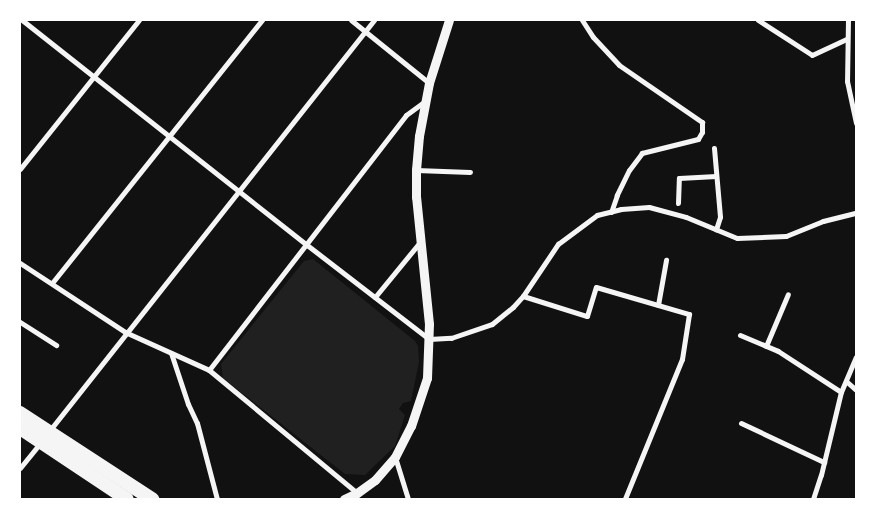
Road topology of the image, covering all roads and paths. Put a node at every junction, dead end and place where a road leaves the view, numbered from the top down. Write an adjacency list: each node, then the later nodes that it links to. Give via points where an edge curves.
1 (22, 20): 12 (street)
2 (139, 20): 12 (street)
3 (262, 20): 18 (street)
4 (351, 20): 10 (street)
5 (374, 20): 10 (street)
6 (449, 20): 13 (street)
7 (582, 20): 26 (street, via 619,65 702,122 698,139 642,153 629,170)
8 (758, 20): 11 (street, via 812,55)
9 (848, 20): 11 (street)
10 (365, 31): 13 (street); 24 (street)
11 (846, 39): 14 (street, via 846,81)
12 (94, 76): 18 (street); 20 (street)
13 (429, 83): 16 (street)
14 (850, 100): 15 (street); 17 (street)
15 (856, 100)
16 (425, 102): 21 (street); 30 (street, via 406,115)
17 (856, 123)
18 (169, 135): 24 (street); 33 (street)
19 (714, 148): 23 (street)
20 (20, 169)
21 (416, 170): 22 (street); 29 (street)
22 (470, 172)
23 (716, 176): 25 (street, via 679,178); 28 (street, via 720,217)
24 (238, 190): 30 (street); 39 (street)
25 (678, 203)
26 (611, 212): 28 (street, via 649,208); 35 (street, via 596,216 558,244)
27 (856, 213): 28 (street, via 786,236 737,238)
28 (716, 229)
29 (420, 241): 36 (street); 41 (street)
30 (306, 245): 36 (street); 46 (street)
31 (666, 260): 37 (street)
32 (20, 263): 33 (street)
33 (52, 283): 39 (street)
34 (788, 294): 43 (street)
35 (523, 296): 37 (street, via 587,316 596,287); 41 (street, via 492,324 451,338)
36 (375, 297): 41 (street)
37 (658, 305): 63 (street, via 689,314 682,358)
38 (20, 322): 42 (street)
39 (125, 332): 44 (street); 53 (street)
40 (740, 335): 43 (street)
41 (429, 339): 54 (street, via 427,378 411,426)
42 (56, 345)
43 (766, 346): 49 (street)
44 (171, 353): 46 (street); 60 (street, via 197,423)
45 (856, 357): 47 (street)
46 (209, 370): 57 (street)
47 (846, 381): 48 (street); 49 (street)
48 (856, 390)
49 (841, 392): 55 (street)
50 (20, 413): 53 (highway)
51 (741, 423): 55 (street)
52 (20, 428): 53 (highway)
53 (45, 436): 56 (street); 58 (highway); 59 (highway)
54 (395, 457): 57 (street, via 375,480); 62 (street)
55 (824, 462): 64 (street)
56 (20, 468)
57 (357, 493): 61 (street)
58 (127, 499)
59 (152, 499)
60 (216, 499)
61 (344, 499)
62 (408, 499)
63 (625, 499)
64 (813, 499)

